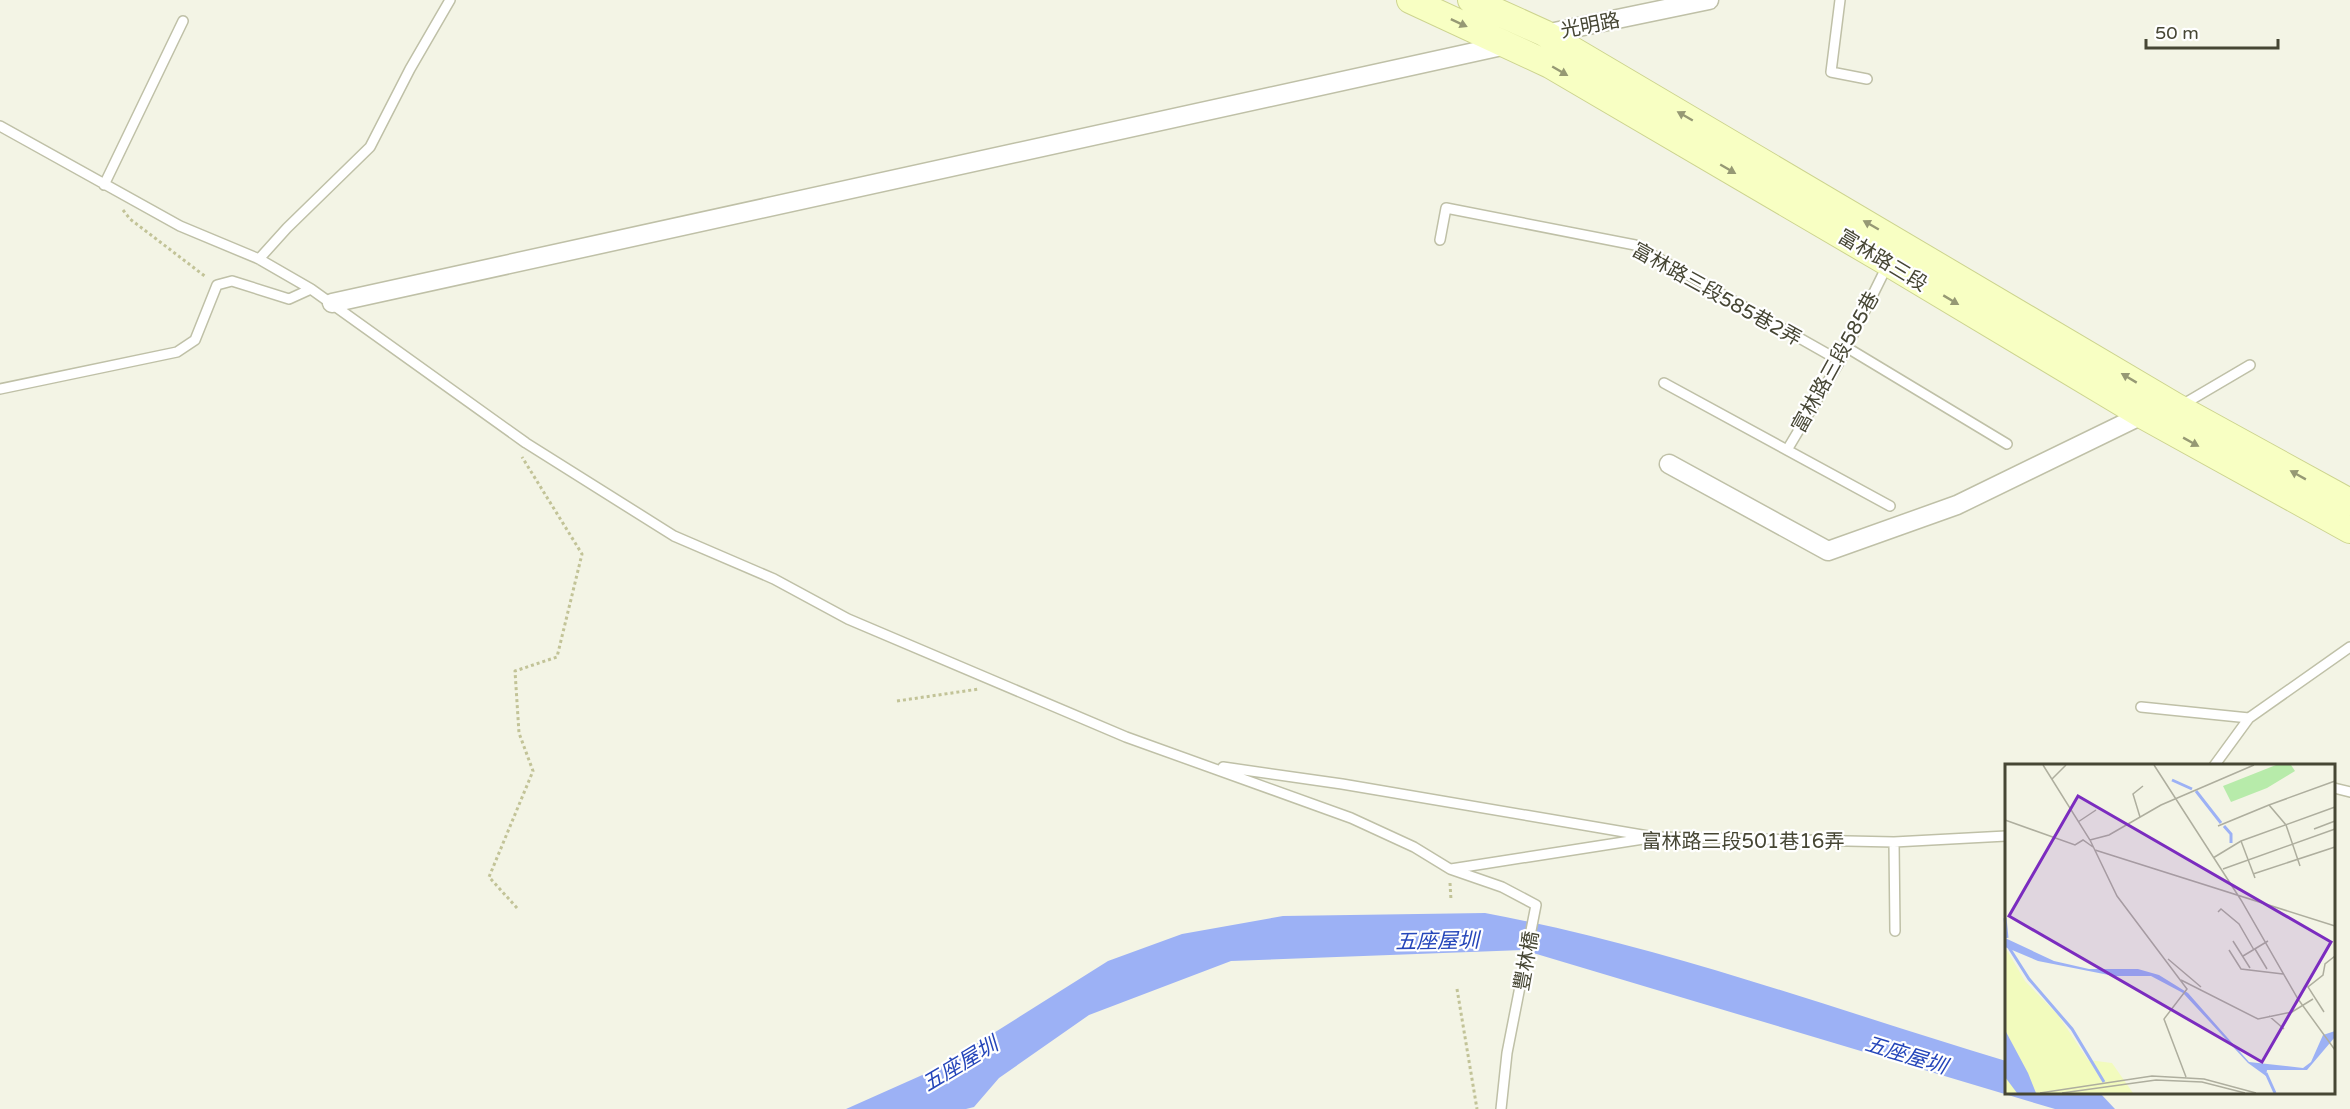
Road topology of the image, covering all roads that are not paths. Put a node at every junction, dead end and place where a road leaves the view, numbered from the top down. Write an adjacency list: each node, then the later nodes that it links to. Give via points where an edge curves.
1 (450, 0): 14 (lane, via 370,147)
2 (1410, 0): 8 (main road, 富林路三段, one-way to 8)
3 (1471, 0): 7 (main road, 富林路三段)
4 (1709, 0): 7 (street, 光明路)
5 (1840, 0): 9 (lane, via 1831,72)
6 (183, 21): 11 (lane)
7 (1544, 33): 8 (street, 光明路); 13 (main road, 富林路三段, one-way to 7)
8 (1508, 45): 13 (main road, 富林路三段, one-way to 13); 16 (street, 光明路)
9 (1867, 79)
10 (0, 126): 11 (lane)
11 (104, 184): 14 (lane, via 180,226)
12 (1440, 240): 18 (lane, 富林路三段585巷2弄, via 1446,208 1635,245)
13 (1895, 253): 17 (lane, 富林路三段585巷); 22 (main road, 富林路三段, one-way to 13); 22 (main road, 富林路三段, one-way to 22)
14 (260, 259): 15 (lane)
15 (311, 289): 16 (lane); 21 (lane, via 289,299 232,281 217,285 195,340 177,352)
16 (332, 303): 32 (lane, via 502,426 674,536 774,579 848,620 1126,737)
17 (1846, 347): 18 (lane, 富林路三段585巷); 23 (lane)
18 (1840, 361): 24 (lane, 富林路三段585巷)
19 (2250, 365): 22 (lane)
20 (1664, 383): 24 (lane)
21 (0, 389)
22 (2164, 417): 25 (street, via 1957,505 1828,551); 26 (main road, 富林路三段, one-way to 22); 28 (main road, 富林路三段, one-way to 28)
23 (2007, 444)
24 (1787, 450): 27 (lane)
25 (1669, 464)
26 (2350, 502)
27 (1890, 506)
28 (2350, 530)
29 (2350, 647): 31 (lane)
30 (2141, 706): 31 (lane)
31 (2249, 718): 33 (lane)
32 (1205, 764): 37 (lane); 39 (lane, via 1352,818 1414,847)
33 (2217, 764)
34 (2335, 788): 35 (lane)
35 (2350, 792)
36 (2005, 836): 38 (lane, 富林路三段501巷16弄)
37 (1656, 837): 38 (lane, 富林路三段501巷16弄); 39 (lane, 富林路三段501巷16弄)
38 (1894, 842): 40 (lane)
39 (1449, 869): 41 (lane, 豐林橋, via 1502,887 1536,905 1507,1053)
40 (1894, 931)
41 (1501, 1109)

